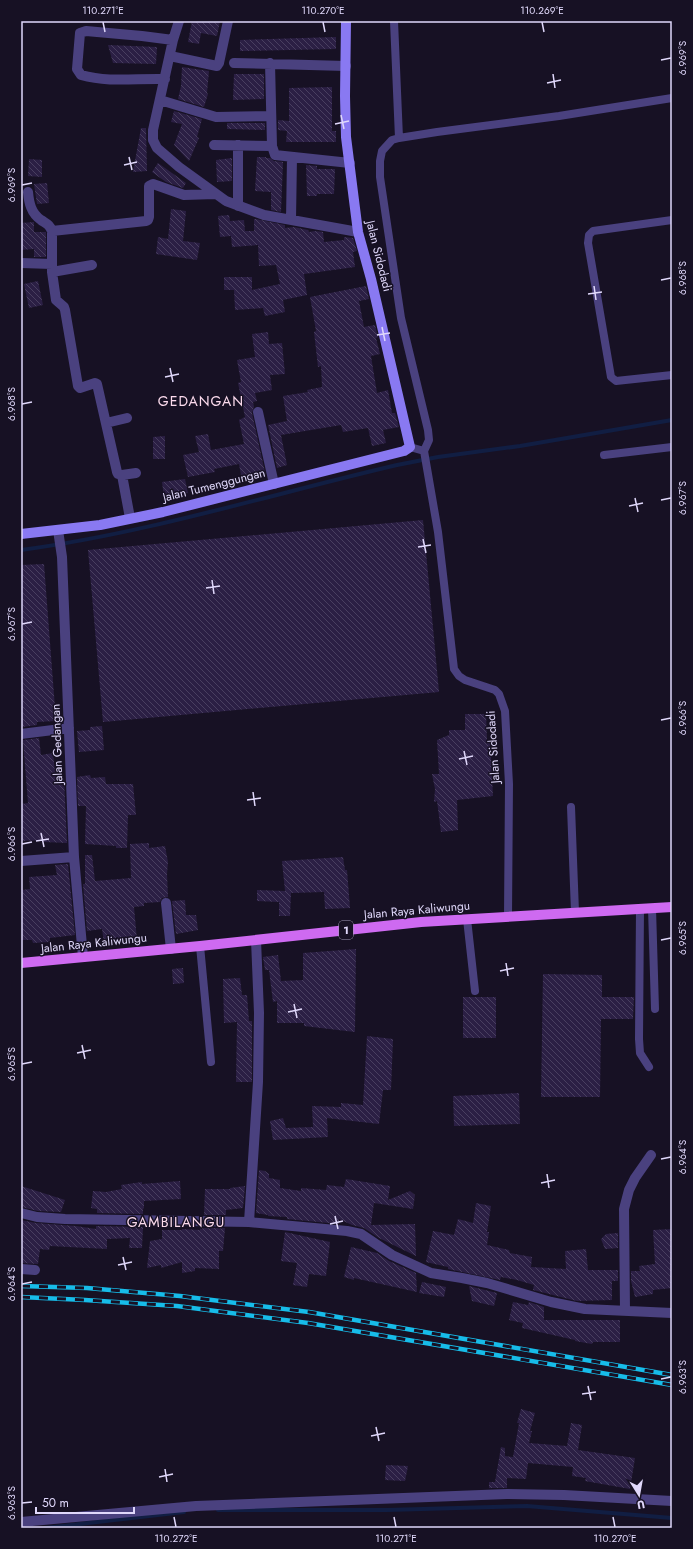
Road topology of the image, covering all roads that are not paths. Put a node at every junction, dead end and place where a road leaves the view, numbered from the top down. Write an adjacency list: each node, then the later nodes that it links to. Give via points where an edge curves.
1 (179, 21): 5 (street)
2 (228, 21): 6 (street, via 217,66)
3 (346, 21): 9 (street, Jalan Sidodadi)
4 (394, 21): 14 (lane)
5 (173, 40): 6 (street); 10 (street, via 86,31 80,33 77,69 81,75 97,80 116,81)
6 (170, 56): 10 (street)
7 (234, 63): 8 (street)
8 (270, 63): 9 (street); 13 (street)
9 (346, 66): 19 (street, Jalan Sidodadi, via 346,137)
10 (165, 79): 12 (street)
11 (672, 98): 14 (lane)
12 (160, 100): 13 (street, via 216,117); 21 (street, via 153,130 153,140 157,148)
13 (271, 116): 17 (street)
14 (399, 138): 36 (lane, via 392,140 382,151 380,177 401,318 428,430 429,440)
15 (214, 145): 16 (street)
16 (238, 146): 17 (street); 22 (street)
17 (272, 146): 18 (street, via 275,155)
18 (292, 157): 19 (street); 23 (street)
19 (350, 163): 26 (street, Jalan Sidodadi)
20 (28, 192): 25 (street, via 31,209 49,224)
21 (211, 194): 22 (street); 25 (street, via 179,194 153,184 149,186 146,221)
22 (238, 206): 23 (street, via 264,215)
23 (291, 220): 26 (street)
24 (672, 220): 30 (lane, via 593,231 588,243 611,377 616,381)
25 (52, 231): 29 (street)
26 (358, 232): 34 (street, Jalan Sidodadi)
27 (21, 263): 29 (street)
28 (92, 265): 29 (street)
29 (52, 268): 33 (street, via 56,300 65,310 78,386 80,388 95,383)
30 (672, 375)
31 (258, 412): 40 (street)
32 (128, 418): 33 (street)
33 (106, 423): 39 (street, via 117,472)
34 (410, 447): 36 (lane); 40 (street, Jalan Tumenggungan, via 404,451)
35 (672, 447): 37 (lane)
36 (424, 453): 54 (lane, Jalan Sidodadi, via 438,532 454,669 465,680 495,690 505,711 509,784)
37 (604, 456)
38 (136, 473): 39 (street)
39 (122, 475): 41 (street)
40 (274, 484): 41 (street, Jalan Tumenggungan)
41 (130, 518): 43 (street, Jalan Tumenggungan)
42 (21, 534): 43 (street, Jalan Tumenggungan)
43 (59, 534): 44 (street, Jalan Gedangan)
44 (69, 728): 45 (street); 47 (street, Jalan Gedangan)
45 (21, 734)
46 (571, 807): 53 (lane)
47 (74, 857): 48 (street); 59 (street, Jalan Gedangan)
48 (21, 861)
49 (166, 904): 58 (street)
50 (672, 907): 51 (main road, Jalan Raya Kaliwungu / 1)
51 (652, 908): 52 (main road, Jalan Raya Kaliwungu / 1); 62 (lane)
52 (640, 909): 53 (main road, Jalan Raya Kaliwungu / 1); 64 (lane, via 639,1039 640,1053)
53 (575, 912): 54 (main road, Jalan Raya Kaliwungu / 1)
54 (508, 916): 55 (main road, Jalan Raya Kaliwungu / 1)
55 (467, 919): 56 (main road, Jalan Raya Kaliwungu / 1); 61 (lane)
56 (256, 940): 57 (main road, Jalan Raya Kaliwungu / 1); 67 (street, via 258,1082)
57 (200, 946): 58 (main road, Jalan Raya Kaliwungu / 1); 63 (lane)
58 (171, 949): 59 (main road, Jalan Raya Kaliwungu / 1)
59 (83, 957): 60 (main road, Jalan Raya Kaliwungu / 1)
60 (21, 963)
61 (475, 991)
62 (655, 1009)
63 (211, 1062)
64 (649, 1067)
65 (651, 1155): 70 (street, via 629,1190 624,1209)
66 (21, 1213): 67 (street, via 65,1219)
67 (249, 1222): 70 (street, via 356,1233 392,1255 431,1273 487,1283 550,1302 585,1309)
68 (21, 1269): 69 (street)
69 (35, 1270)
70 (625, 1311): 71 (street)
71 (672, 1313)
72 (672, 1501): 73 (street, via 516,1494 196,1506)
73 (21, 1522)

